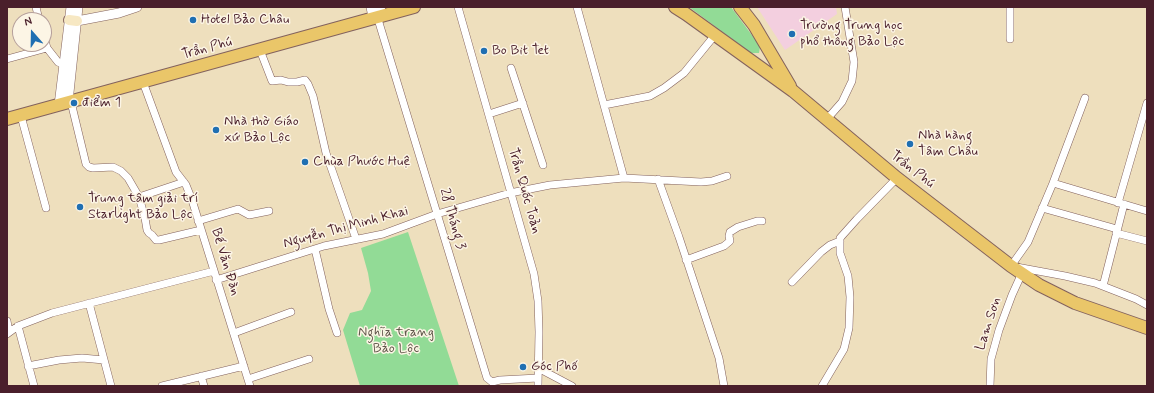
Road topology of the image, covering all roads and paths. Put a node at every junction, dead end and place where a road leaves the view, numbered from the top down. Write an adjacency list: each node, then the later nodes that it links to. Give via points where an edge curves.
1 (71, 7): 12 (street)
2 (78, 7): 12 (street)
3 (137, 7): 12 (street, via 119,13)
4 (414, 7): 11 (highway, Trần Phú)
5 (458, 7): 30 (street, Trần Quốc Toản)
6 (577, 7): 29 (street)
7 (675, 7): 13 (highway, Trần Phú)
8 (740, 7): 15 (highway)
9 (845, 7): 33 (street, via 854,62 852,81 842,102)
10 (1010, 7): 14 (street)
11 (377, 13): 16 (highway, Trần Phú); 48 (street, 28 Tháng 3)
12 (73, 20): 21 (street); 26 (street)
13 (715, 35): 20 (highway, Trần Phú); 29 (street, via 684,73 664,88 650,96)
14 (1010, 39)
15 (766, 45): 20 (highway, via 763,55); 24 (highway)
16 (260, 50): 23 (highway, Trần Phú); 53 (street, via 272,81 305,80 308,84 326,152)
17 (32, 52): 19 (street)
18 (50, 52): 21 (street)
19 (7, 59)
20 (749, 59): 24 (highway, Trần Phú)
21 (64, 65): 26 (street)
22 (511, 68): 27 (street)
23 (143, 82): 26 (highway, Trần Phú); 39 (street, Bế Văn Đàn, via 176,172)
24 (792, 91): 33 (highway, Trần Phú)
25 (1085, 98): 40 (street)
26 (66, 103): 31 (highway, Trần Phú); 42 (street, via 86,164 93,168 113,167 121,171 128,178)
27 (523, 103): 30 (street); 34 (street)
28 (1147, 103): 43 (street)
29 (604, 105): 36 (street)
30 (489, 114): 41 (street, Trần Quốc Toản)
31 (21, 116): 32 (highway, Trần Phú); 44 (street)
32 (7, 119)
33 (827, 119): 37 (highway, Trần Phú)
34 (542, 165)
35 (727, 176): 38 (street, Nguyễn Thị Minh Khai, via 701,182)
36 (624, 178): 38 (street, Nguyễn Thị Minh Khai); 41 (street, Nguyễn Thị Minh Khai, via 550,185)
37 (898, 178): 54 (street, via 857,219); 58 (highway, Trần Phú)
38 (658, 179): 57 (street)
39 (184, 182): 42 (street); 49 (street, Bế Văn Đàn)
40 (1053, 183): 43 (street); 45 (street)
41 (510, 192): 48 (street, Nguyễn Thị Minh Khai); 77 (street, Trần Quốc Toản, via 528,250 538,301)
42 (138, 197): 51 (street, via 147,230 156,240)
43 (1121, 203): 47 (street); 52 (street)
44 (46, 208)
45 (1042, 208): 52 (street); 58 (street, via 1028,242)
46 (269, 211): 49 (street, via 249,215 238,209)
47 (1147, 211)
48 (437, 214): 53 (street, Nguyễn Thị Minh Khai, via 383,234); 80 (street, 28 Tháng 3, via 487,378 492,382)
49 (198, 221): 51 (street, Bế Văn Đàn)
50 (762, 221): 57 (street, via 738,227 730,232 730,242 724,246)
51 (201, 230): 59 (street, Bế Văn Đàn)
52 (1117, 231): 55 (street); 63 (street)
53 (356, 239): 56 (street, Nguyễn Thị Minh Khai)
54 (840, 241): 62 (street, via 830,245); 88 (street, via 840,253 848,276 849,328 844,349)
55 (1147, 241)
56 (315, 249): 61 (street, Nguyễn Thị Minh Khai); 72 (street)
57 (686, 260): 87 (street, via 719,358)
58 (1011, 266): 60 (highway, Trần Phú); 63 (street)
59 (214, 271): 61 (street, Bế Văn Đàn); 64 (street)
60 (1022, 273): 69 (highway, Trần Phú, via 1039,285 1075,303); 89 (street, Lam Sơn, via 1001,323 991,358)
61 (216, 280): 71 (street, Bế Văn Đàn)
62 (792, 282)
63 (1103, 286): 65 (street)
64 (89, 303): 68 (street); 74 (street)
65 (1147, 305)
66 (291, 312): 71 (street)
67 (7, 321): 70 (street)
68 (18, 326): 70 (street); 75 (street)
69 (1147, 328)
70 (8, 333)
71 (234, 333): 76 (street, Bế Văn Đàn)
72 (337, 333)
73 (309, 359): 79 (street)
74 (104, 360): 75 (street, via 82,358); 83 (street)
75 (28, 366): 82 (street)
76 (244, 366): 78 (street); 79 (street, Bế Văn Đàn)
77 (538, 368): 80 (street, Trần Quốc Toản); 86 (street)
78 (201, 376): 81 (street); 85 (street)
79 (249, 382)
80 (538, 382)
81 (178, 384): 84 (street)
82 (34, 386)
83 (111, 386)
84 (162, 386)
85 (204, 386)
86 (572, 386)
87 (724, 386)
88 (822, 386)
89 (990, 386)

